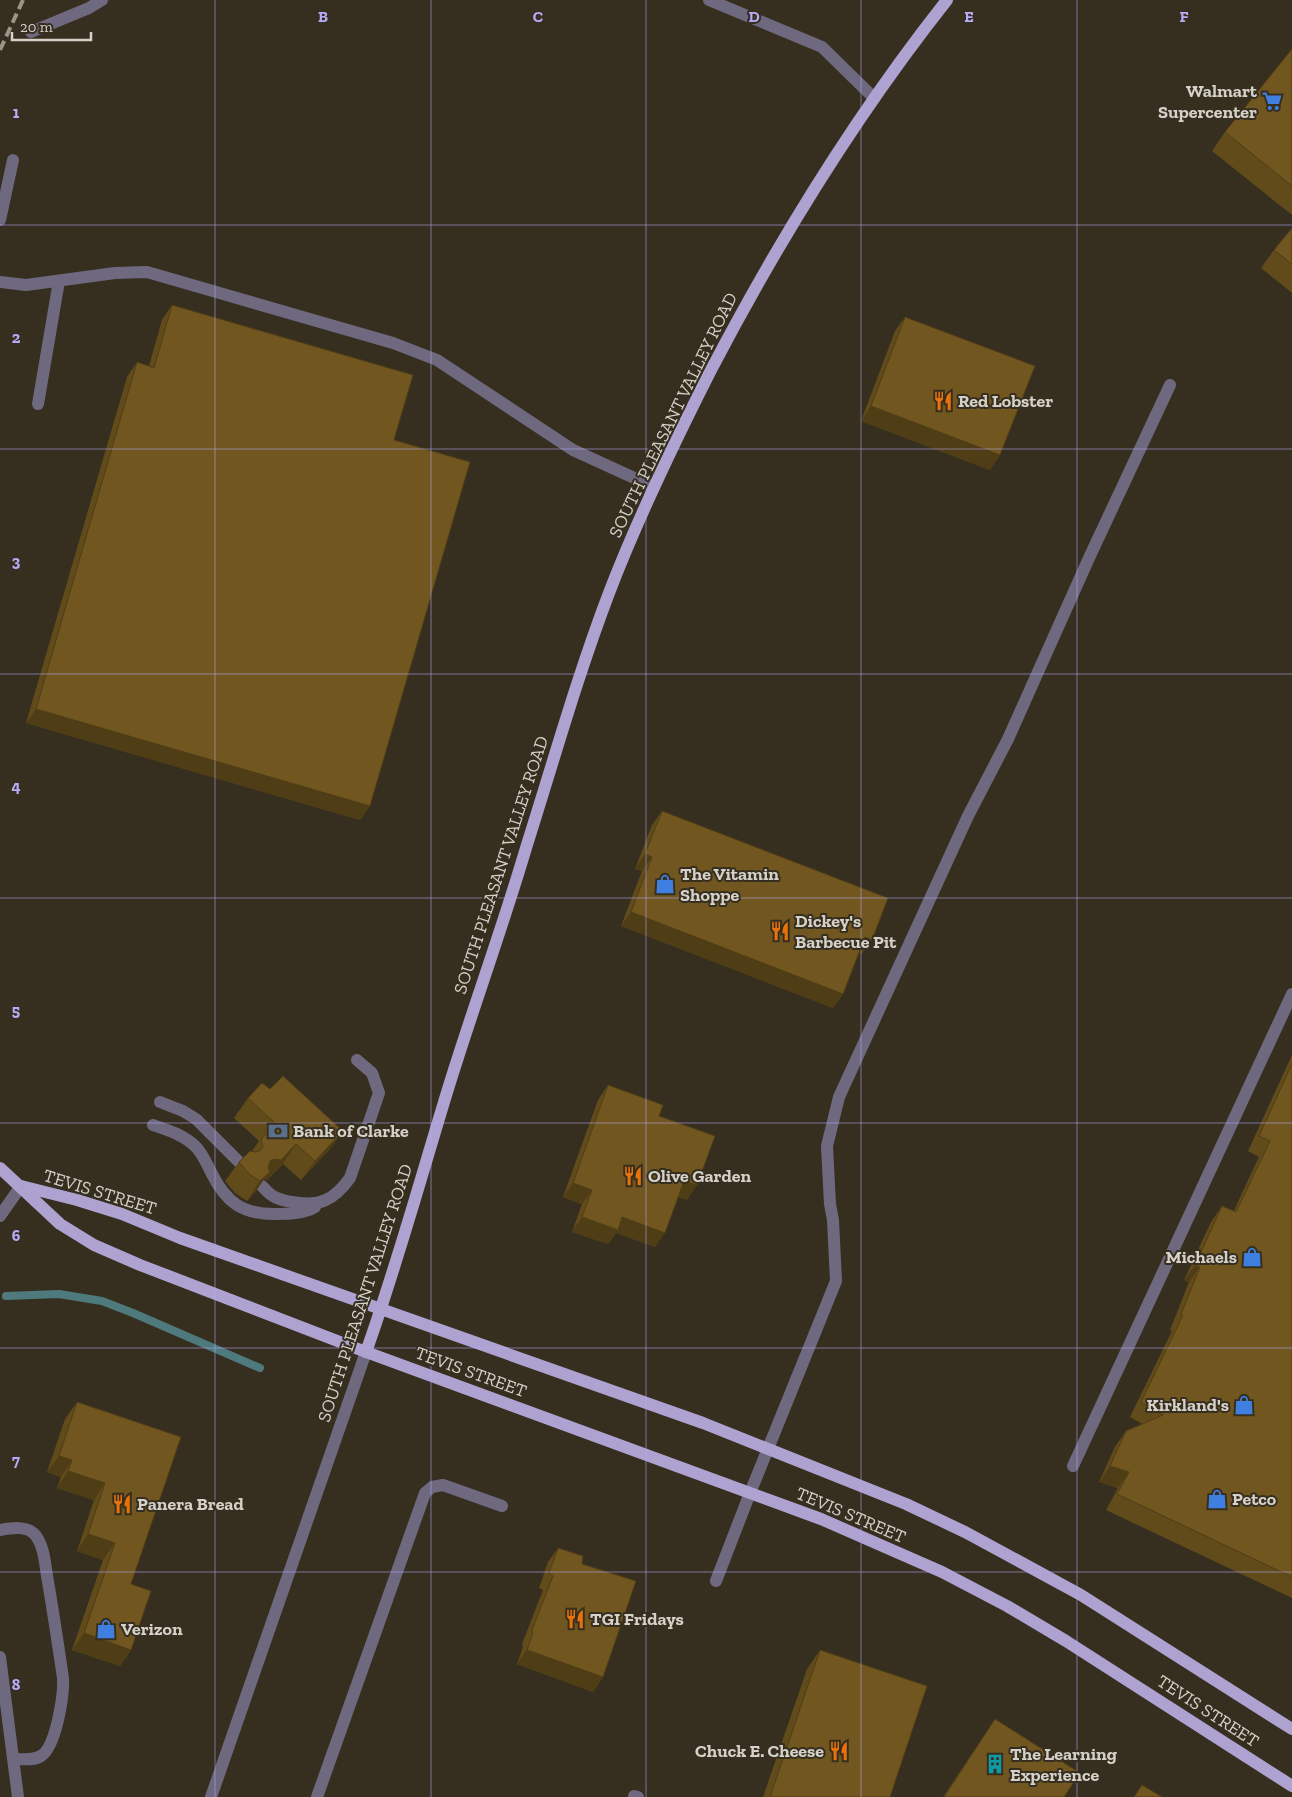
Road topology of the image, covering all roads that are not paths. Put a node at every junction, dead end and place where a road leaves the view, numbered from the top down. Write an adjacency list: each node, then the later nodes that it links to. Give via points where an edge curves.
1 (102, 0): 4 (street)
2 (709, 0): 5 (street, via 822,47)
3 (947, 0): 5 (main road, SOUTH PLEASANT VALLEY ROAD)
4 (31, 32)
5 (874, 98): 12 (main road, SOUTH PLEASANT VALLEY ROAD, via 753,292)
6 (13, 160): 7 (street)
7 (0, 220)
8 (59, 281): 9 (street, via 26,285); 11 (street); 12 (street, via 147,272 393,343 437,360 572,450)
9 (0, 282)
10 (1170, 385): 25 (street, via 839,1097 827,1146 836,1281)
11 (38, 404)
12 (654, 487): 23 (main road, SOUTH PLEASANT VALLEY ROAD, via 583,662)
13 (1292, 994): 26 (street)
14 (356, 1060): 21 (street, via 372,1073 379,1092 350,1178)
15 (160, 1102): 17 (street, via 183,1110 196,1119)
16 (152, 1124): 21 (street, via 190,1141 198,1149 217,1184 241,1208 270,1214 292,1214 309,1210)
17 (241, 1164)
18 (0, 1168): 19 (main road)
19 (21, 1186): 22 (street); 23 (main road, TEVIS STREET, via 122,1214 180,1238); 24 (main road, TEVIS STREET, via 60,1224 94,1245)
20 (262, 1186): 21 (street, via 274,1197 288,1201 313,1204)
21 (328, 1199)
22 (0, 1216)
23 (382, 1308): 24 (main road, SOUTH PLEASANT VALLEY ROAD); 25 (main road, TEVIS STREET)
24 (366, 1352): 27 (main road, TEVIS STREET); 37 (street, SOUTH PLEASANT VALLEY ROAD)
25 (769, 1448): 27 (street); 32 (main road, TEVIS STREET, via 906,1504 1025,1563)
26 (1074, 1466)
27 (750, 1493): 30 (street); 35 (main road, TEVIS STREET, via 942,1572 1006,1606)
28 (502, 1506): 38 (street, via 443,1485 432,1487 425,1493)
29 (0, 1530): 34 (street, via 27,1530 36,1535 41,1546 64,1692 48,1750 34,1759)
30 (716, 1581)
31 (0, 1657): 33 (street)
32 (1292, 1729)
33 (5, 1733): 34 (street)
34 (14, 1759): 36 (street)
35 (1292, 1786)
36 (18, 1797)
37 (211, 1797)
38 (317, 1797)
39 (634, 1797): 40 (street)
40 (638, 1797)

